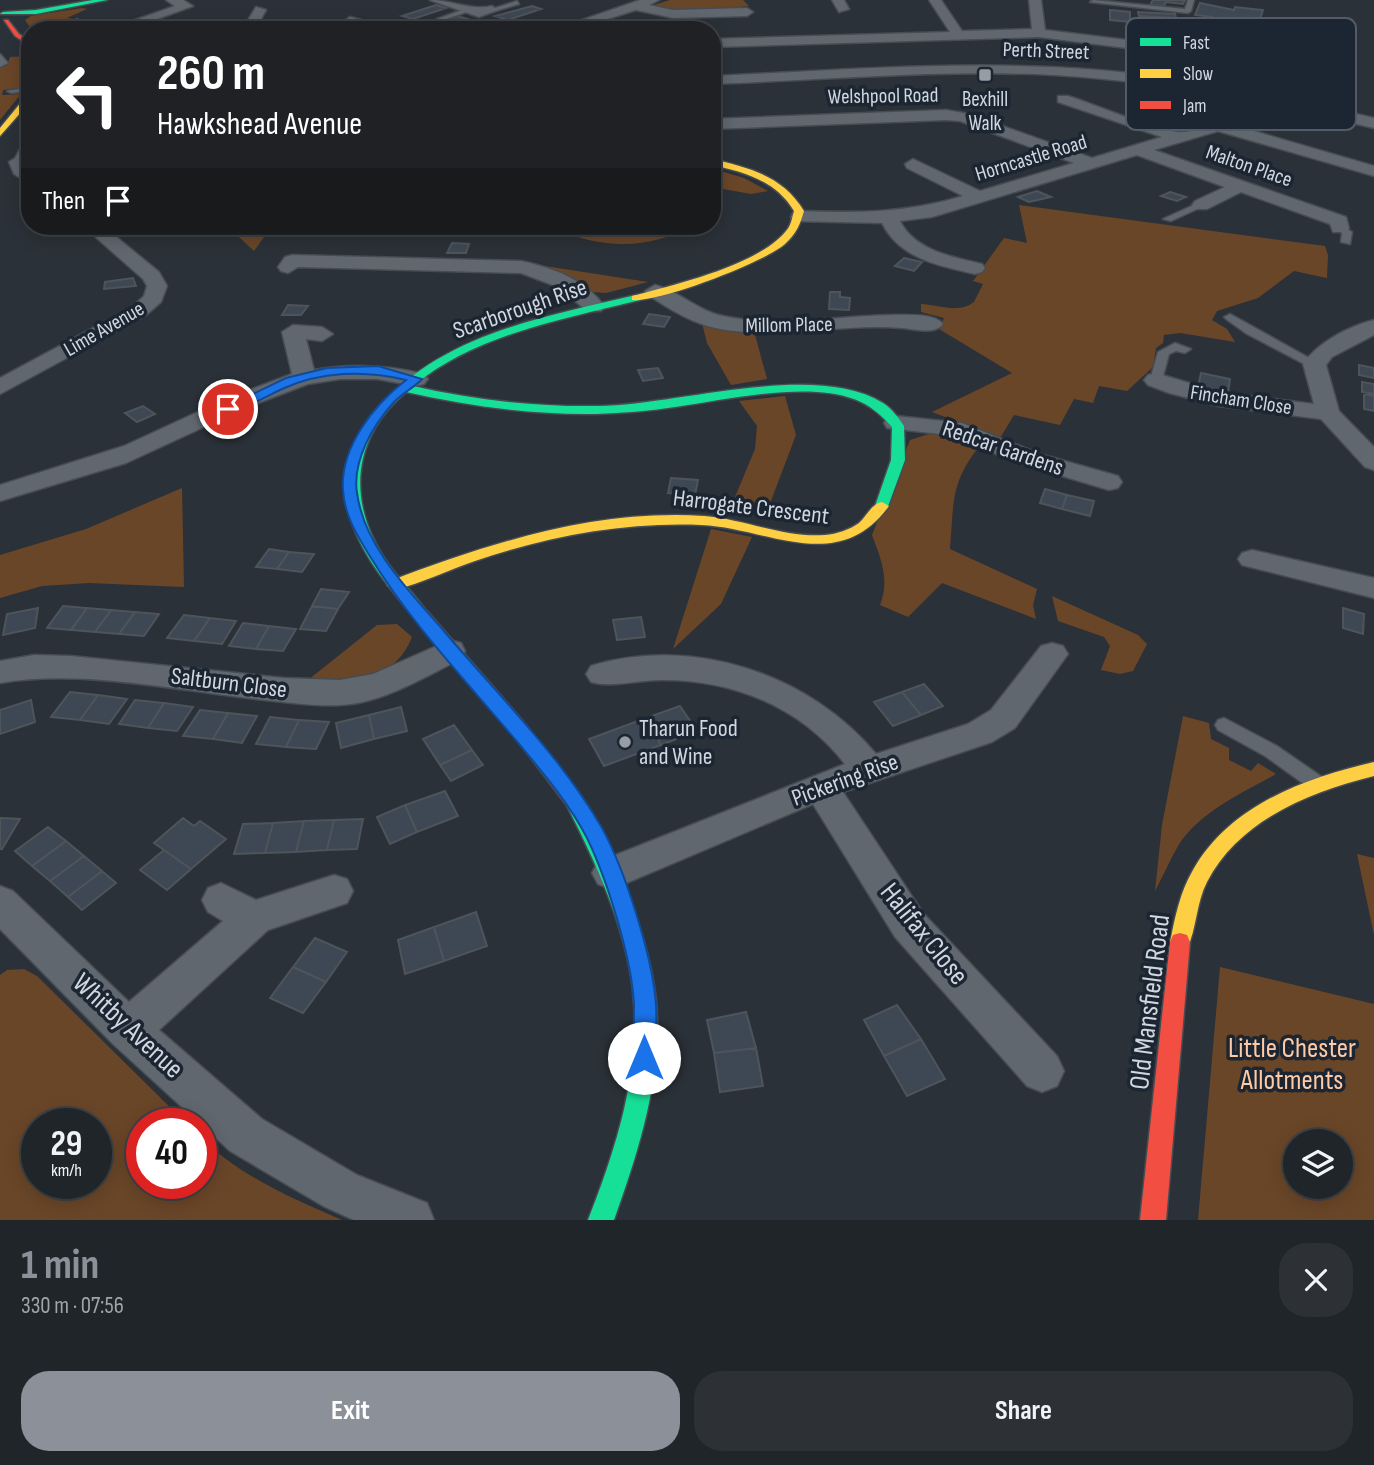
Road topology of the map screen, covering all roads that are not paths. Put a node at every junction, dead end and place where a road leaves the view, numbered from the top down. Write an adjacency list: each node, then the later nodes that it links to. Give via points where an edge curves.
1 (104, 0): 18 (street)
2 (172, 0): 19 (street, via 187,6)
3 (436, 0): 15 (street)
4 (654, 0): 11 (street)
5 (935, 0): 24 (street)
6 (1035, 0): 23 (street)
7 (1191, 0): 9 (lane, via 1188,11)
8 (596, 2): 13 (street)
9 (1093, 2)
10 (517, 3): 15 (lane)
11 (636, 6): 13 (street); 14 (street, via 673,14)
12 (260, 10): 20 (street)
13 (622, 10): 22 (street)
14 (747, 12)
15 (482, 13): 17 (lane)
16 (355, 19): 21 (street)
17 (440, 19)
18 (3, 21): 25 (street)
19 (138, 21)
20 (253, 21)
21 (352, 21)
22 (587, 21)
23 (1039, 33): 24 (street); 27 (street)
24 (959, 36): 26 (street)
25 (21, 38)
26 (721, 43)
27 (1126, 44)
28 (0, 56): 29 (lane, via 4,63)
29 (0, 65)
30 (1126, 78): 31 (street, Perth Street, via 1053,71 952,71)
31 (721, 80)
32 (21, 90): 33 (lane)
33 (11, 91)
34 (1064, 103): 37 (street)
35 (21, 108): 43 (street)
36 (1356, 118): 38 (street, Perth Street)
37 (1126, 122)
38 (1374, 123)
39 (721, 124): 46 (street, Welshpool Road, via 946,115)
40 (1153, 130): 44 (street)
41 (1205, 130): 44 (street, Horncastle Road)
42 (1232, 130): 49 (street)
43 (0, 133)
44 (1180, 138): 45 (street, Horncastle Road)
45 (1137, 150): 46 (street, Horncastle Road); 51 (street, Malton Place)
46 (1088, 163): 50 (street, Horncastle Road)
47 (913, 164): 50 (street)
48 (721, 165): 52 (street, via 754,174 783,190 798,206)
49 (1374, 171)
50 (980, 198): 53 (street, Horncastle Road)
51 (1221, 198): 54 (lane); 56 (street, Malton Place, via 1339,221)
52 (800, 218): 53 (street, Horncastle Road); 59 (street, Scarborough Rise, via 787,238 760,256)
53 (889, 218): 58 (street, via 911,246)
54 (1168, 219)
55 (103, 235): 70 (street, Lime Avenue, via 152,276 158,286 154,298 126,319)
56 (1343, 235)
57 (288, 267): 60 (street, via 292,261 518,266 564,281)
58 (960, 269)
59 (655, 291): 60 (street, Scarborough Rise); 62 (street, Millom Place, via 698,316 747,327)
60 (594, 307): 69 (street, Scarborough Rise, via 490,338 443,360)
61 (1230, 317): 66 (lane)
62 (932, 324)
63 (1374, 326): 66 (street, via 1324,352)
64 (322, 334): 67 (street, via 293,332)
65 (1185, 349): 68 (lane, via 1164,352)
66 (1314, 364): 71 (street)
67 (304, 376): 69 (street, via 365,369); 75 (street, via 108,460)
68 (1156, 380): 71 (street, Fincham Close, via 1178,390 1240,403)
69 (410, 383): 72 (street, via 438,395 582,410 823,390 869,399); 77 (street, Scarborough Rise, via 381,409 359,442 350,478 359,527)
70 (0, 387)
71 (1328, 413): 73 (street)
72 (896, 423): 74 (street, Redcar Gardens, via 953,428 1031,459); 77 (street, Harrogate Crescent, via 901,443 878,516 869,528 846,539 813,540 707,521 613,521 512,540)
73 (1374, 462)
74 (1109, 482)
75 (0, 493)
76 (1252, 559): 78 (street)
77 (395, 585): 79 (street, Scarborough Rise)
78 (1374, 588)
79 (450, 650): 81 (street, Saltburn Close, via 384,682 340,692 71,667 34,666); 88 (street, Scarborough Rise, via 559,779 594,833)
80 (1052, 654): 84 (street, Pickering Rise, via 1003,719 980,733)
81 (0, 672)
82 (602, 674): 84 (street, via 687,668 762,685 826,720)
83 (1224, 724): 86 (lane)
84 (869, 769): 87 (street, Pickering Rise)
85 (1374, 769): 86 (street, Old Mansfield Road)
86 (1320, 785): 95 (street, Old Mansfield Road, via 1255,818 1231,836 1200,877 1188,906 1178,948)
87 (820, 786): 88 (street, Pickering Rise); 92 (street, Halifax Close, via 909,925)
88 (611, 873): 94 (street, Scarborough Rise, via 638,960 645,1004 644,1058 634,1121)
89 (334, 891): 91 (street, via 237,909)
90 (0, 903): 91 (street, Whitby Avenue)
91 (128, 1030): 93 (street, Whitby Avenue, via 246,1135 341,1191)
92 (1042, 1071)
93 (410, 1220)
94 (601, 1220)
95 (1153, 1220)

